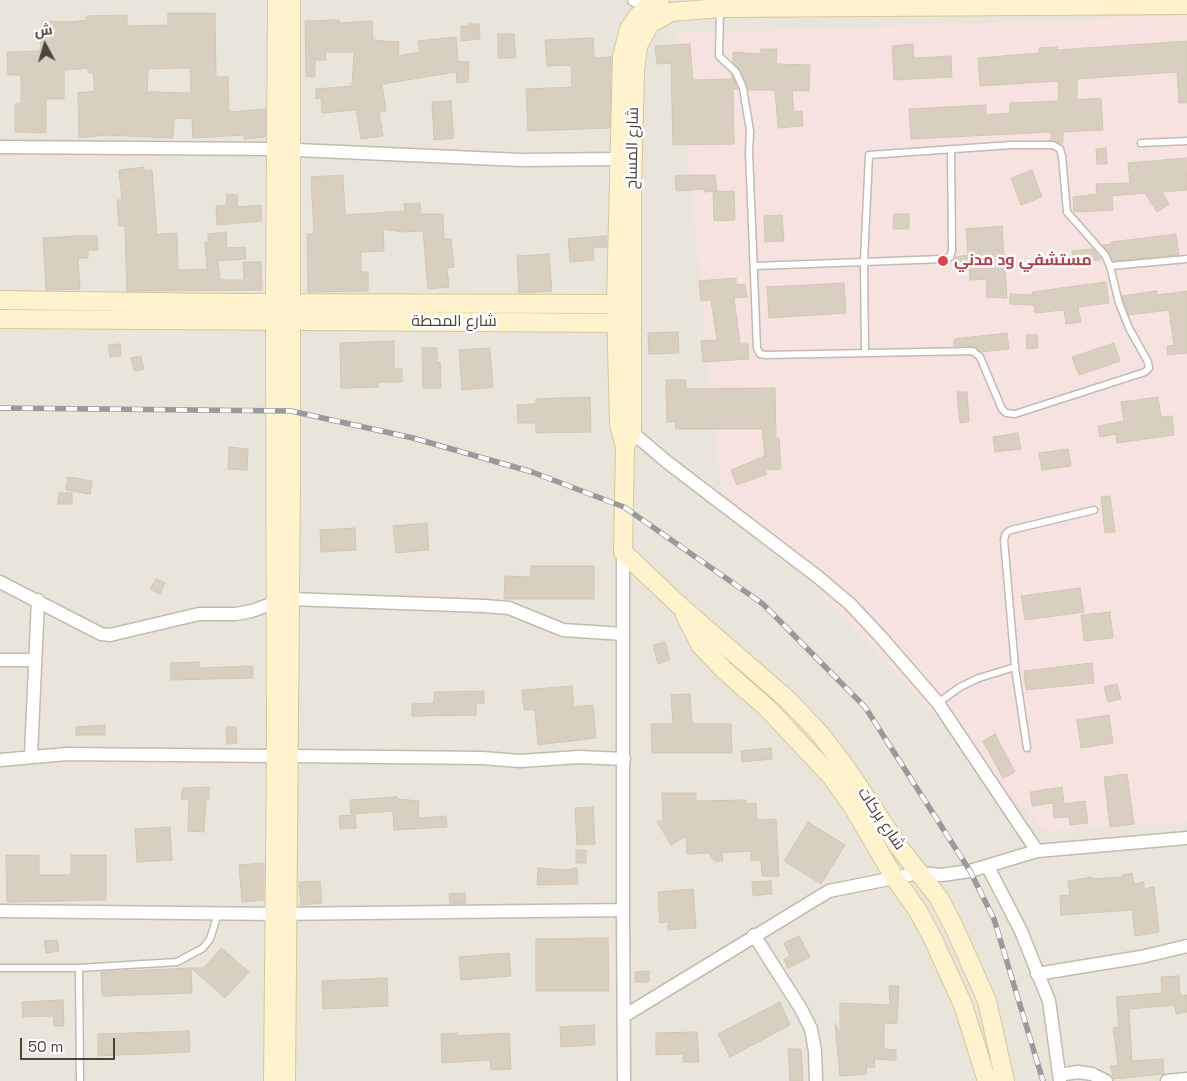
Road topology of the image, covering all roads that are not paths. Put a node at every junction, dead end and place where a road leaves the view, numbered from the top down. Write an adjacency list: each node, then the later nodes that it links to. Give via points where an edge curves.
1 (277, 0): 12 (main road)
2 (292, 0): 12 (main road)
3 (634, 0): 8 (street)
4 (906, 3): 5 (main road); 6 (main road)
5 (975, 3): 7 (main road)
6 (731, 5): 8 (main road, via 688,9); 17 (lane, via 719,56 736,72 743,88 750,132)
7 (1187, 5)
8 (657, 7): 14 (main road, شارع المساح, via 638,16 624,43); 21 (main road, شارع المساح, via 636,58)
9 (1187, 141): 10 (lane)
10 (1141, 143)
11 (0, 147): 12 (street)
12 (284, 149): 14 (street, via 521,160); 20 (main road)
13 (951, 149): 16 (lane, via 868,155); 16 (lane, via 950,256 943,259); 18 (lane, via 1028,145 1060,149 1067,212 1098,244)
14 (619, 159): 21 (main road, شارع المساح)
15 (1187, 259): 18 (lane)
16 (864, 261): 17 (lane); 25 (lane)
17 (755, 266): 25 (lane, via 757,348 760,354)
18 (1110, 266): 25 (lane, via 1119,303 1148,362 1149,368 1145,372 1015,414 1002,409 980,357 974,351)
19 (0, 300): 20 (main road, شارع المحطة)
20 (283, 303): 21 (main road, شارع المحطة); 23 (main road)
21 (624, 304): 24 (main road)
22 (0, 319): 23 (main road, شارع المحطة)
23 (283, 321): 24 (main road, شارع المحطة); 31 (main road)
24 (624, 323): 26 (main road)
25 (865, 353)
26 (625, 434): 28 (main road); 37 (street, via 728,507 850,604)
27 (1094, 510): 36 (lane, via 1010,530 1006,534)
28 (623, 552): 32 (main road, شارع بركات); 33 (street)
29 (0, 582): 30 (street)
30 (38, 600): 31 (street, via 101,634 110,635 199,614 236,614); 35 (street)
31 (283, 601): 33 (street, via 509,608 563,630); 40 (main road)
32 (680, 606): 46 (main road, شارع بركات, via 787,699 821,735); 47 (main road, شارع بركات, via 701,646 767,708 831,776)
33 (623, 634): 41 (street)
34 (0, 660): 35 (street)
35 (35, 660): 39 (street)
36 (1015, 666): 37 (lane, via 960,687); 38 (lane)
37 (938, 703): 44 (street)
38 (1027, 748)
39 (31, 755): 40 (street); 42 (street)
40 (282, 756): 41 (street, via 520,761 579,757); 51 (main road)
41 (624, 759): 48 (street)
42 (0, 760)
43 (1187, 838): 44 (street)
44 (1037, 851): 45 (street)
45 (988, 867): 46 (street, via 942,875); 56 (street, via 1022,931)
46 (919, 873): 47 (street); 66 (main road, شارع بركات, via 939,898 987,1001)
47 (894, 877): 52 (street, via 829,891); 65 (main road, شارع بركات, via 918,911 963,1005)
48 (623, 910): 51 (street); 57 (street)
49 (0, 911): 50 (street)
50 (218, 914): 51 (street); 55 (lane, via 210,939 203,948 177,962)
51 (281, 914): 61 (main road); 62 (main road)
52 (754, 935): 57 (street); 64 (street, via 811,1030 816,1051)
53 (1187, 946): 56 (street)
54 (0, 968): 55 (lane)
55 (79, 968): 60 (lane)
56 (1037, 974): 58 (street, via 1051,1010)
57 (624, 1016): 63 (street)
58 (1060, 1078): 67 (street, via 1078,1072)
59 (1187, 1079): 68 (street)
60 (80, 1081)
61 (273, 1081)
62 (286, 1081)
63 (624, 1081)
64 (816, 1081)
65 (987, 1081)
66 (1005, 1081)
67 (1106, 1081)
68 (1167, 1081)

